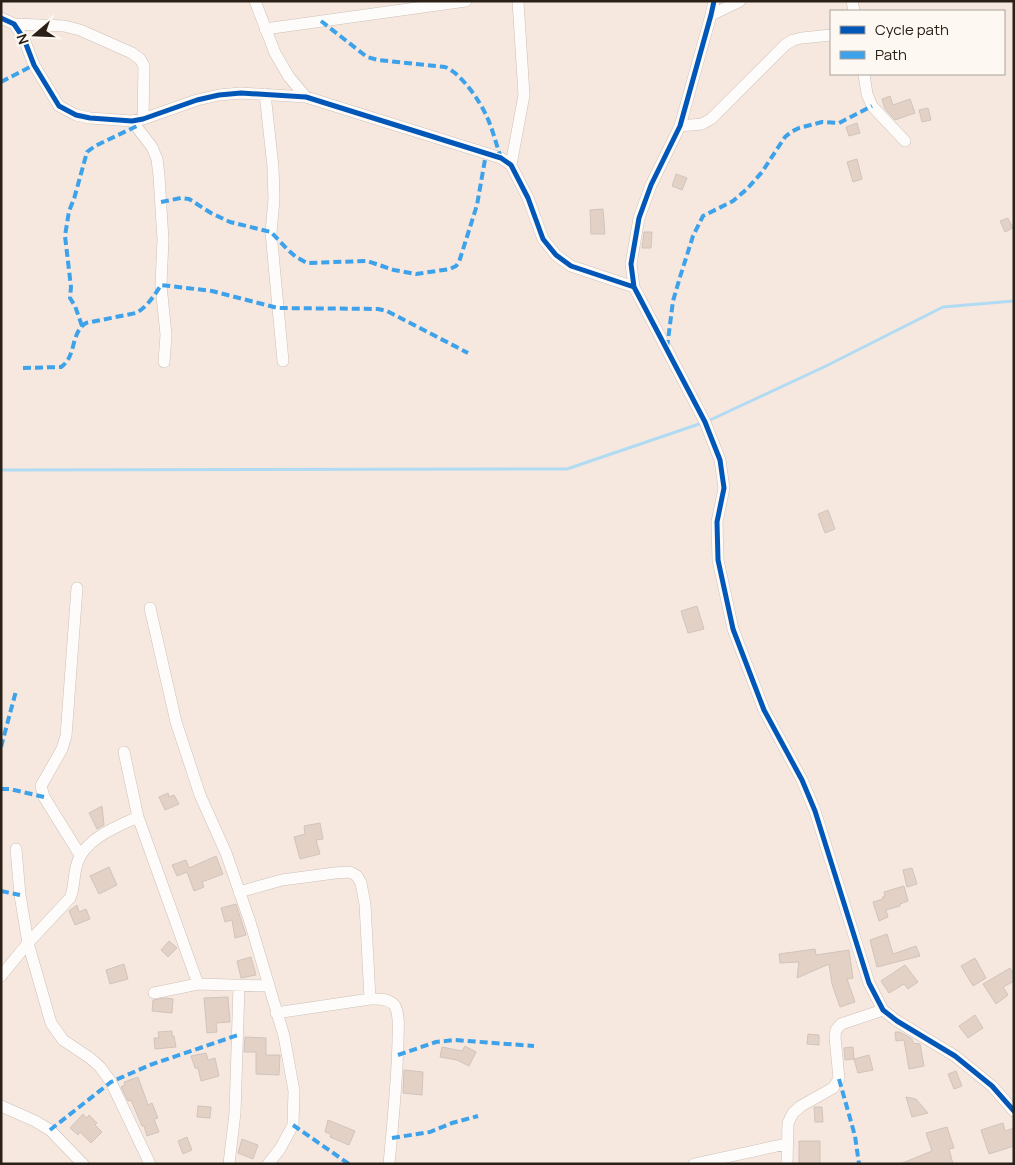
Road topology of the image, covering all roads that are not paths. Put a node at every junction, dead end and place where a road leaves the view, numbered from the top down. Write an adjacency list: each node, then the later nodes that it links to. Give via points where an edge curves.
1 (255, 1): 10 (street)
2 (466, 1): 10 (street)
3 (518, 1): 19 (street, via 524,95)
4 (714, 1): 6 (street)
5 (740, 1): 6 (street)
6 (712, 16): 17 (street)
7 (1, 18): 8 (street)
8 (14, 24): 9 (street); 12 (street)
9 (39, 26): 12 (street); 16 (street, via 80,30 132,52 140,59 144,66)
10 (264, 29): 15 (street, via 289,77)
11 (830, 35): 17 (street, via 793,40 712,119 702,124)
12 (24, 39): 16 (street, via 34,65 59,106 90,118)
13 (864, 75): 18 (street, via 872,106)
14 (265, 94): 15 (street); 16 (street, via 241,93 204,98); 21 (street, via 273,167 271,232)
15 (306, 97): 19 (street, via 501,158)
16 (137, 120): 22 (street, via 152,146 159,176 163,240 161,285 166,335)
17 (680, 126): 20 (street, via 639,218 631,264)
18 (905, 141)
19 (511, 165): 20 (street, via 528,198 543,239 556,254 571,266)
20 (634, 287): 37 (street, via 705,422 720,460 724,488 717,522 718,560 733,628 764,710 802,780 869,983)
21 (282, 361)
22 (164, 362)
23 (77, 588): 28 (street, via 66,736 40,786)
24 (150, 608): 29 (street, via 176,722 200,795)
25 (124, 752): 26 (street)
26 (138, 817): 28 (street, via 89,844); 32 (street)
27 (16, 848): 30 (street)
28 (80, 856): 30 (street, via 70,898)
29 (239, 892): 34 (street); 36 (street, via 282,880 350,872 357,876 365,904)
30 (28, 942): 31 (street); 43 (street, via 51,1024 63,1040 90,1058 111,1082)
31 (1, 976)
32 (198, 984): 33 (street); 35 (street)
33 (239, 986): 34 (street); 44 (street)
34 (268, 986): 38 (street)
35 (154, 993)
36 (370, 999): 38 (street); 46 (street, via 391,1002 398,1022)
37 (883, 1010): 40 (street, via 955,1056 992,1086); 41 (street, via 841,1024 836,1030 839,1079 833,1088 793,1112 788,1123)
38 (276, 1012): 45 (street, via 294,1091 293,1125)
39 (1, 1106): 42 (street, via 50,1130)
40 (1014, 1111)
41 (786, 1144): 47 (street); 48 (street)
42 (83, 1164)
43 (150, 1164)
44 (229, 1164)
45 (268, 1164)
46 (390, 1164)
47 (694, 1164)
48 (787, 1164)

